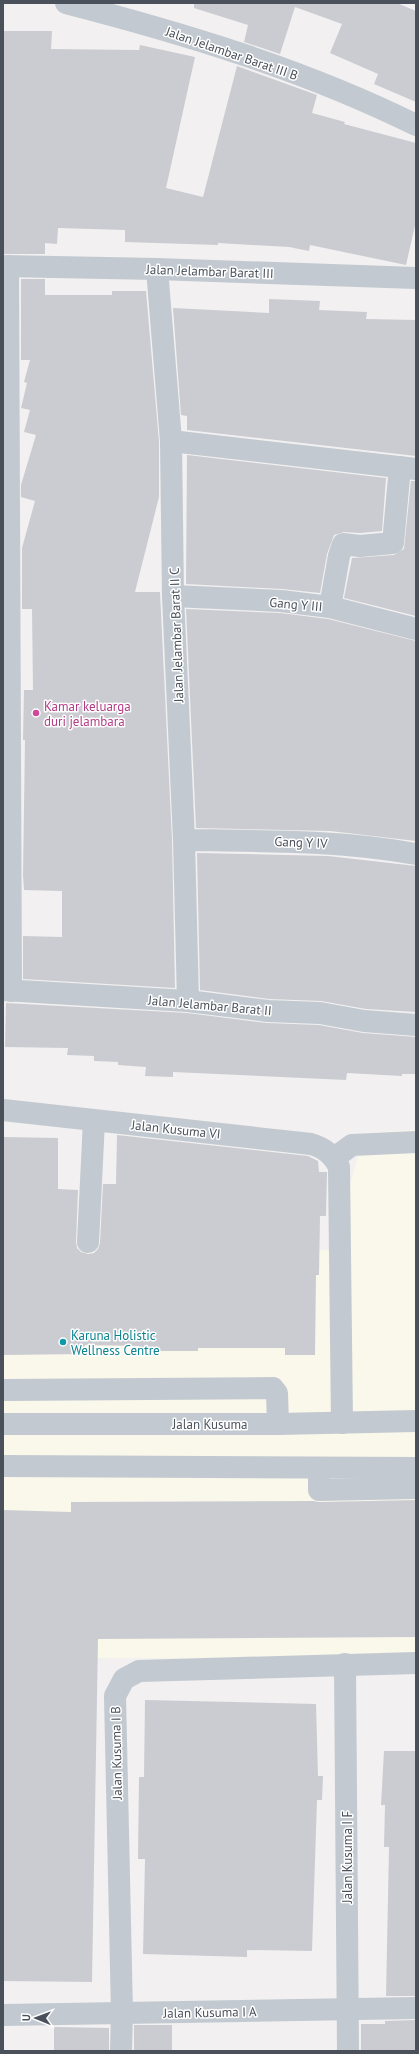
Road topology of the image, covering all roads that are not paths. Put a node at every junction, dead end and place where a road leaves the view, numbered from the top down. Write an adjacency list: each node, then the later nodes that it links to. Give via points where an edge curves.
1 (66, 3): 2 (street, Jalan Jelambar Barat III B, via 139,22 256,58 380,107)
2 (416, 125)
3 (5, 266): 4 (street, Jalan Jelambar Barat III); 13 (street)
4 (157, 269): 5 (street, Jalan Jelambar Barat III); 6 (street, Jalan Jelambar Barat II C)
5 (416, 278)
6 (171, 440): 7 (street); 8 (street, Jalan Jelambar Barat II C)
7 (408, 468): 9 (street, via 393,543 360,546 343,544)
8 (173, 596): 9 (street, Gang Y III, via 281,601); 11 (street, Jalan Jelambar Barat II C)
9 (330, 607): 10 (street, Gang Y III)
10 (416, 629)
11 (184, 840): 12 (street, Gang Y IV, via 323,842); 14 (street, Jalan Jelambar Barat II C)
12 (416, 854)
13 (7, 991): 14 (street, Jalan Jelambar Barat II)
14 (188, 1001): 15 (street, Jalan Jelambar Barat II)
15 (416, 1025)
16 (3, 1110): 17 (street, Jalan Kusuma VI)
17 (94, 1120): 19 (street, Jalan Kusuma VI, via 311,1144 322,1147); 20 (street)
18 (416, 1142): 19 (street, via 352,1145)
19 (337, 1162): 23 (street)
20 (88, 1242)
21 (3, 1390): 25 (street, via 273,1388 276,1394)
22 (416, 1421): 23 (street, Jalan Kusuma)
23 (342, 1423): 25 (street, Jalan Kusuma)
24 (3, 1424): 25 (street, Jalan Kusuma)
25 (278, 1424)
26 (3, 1466): 27 (street)
27 (319, 1468): 28 (street); 29 (street, via 319,1490)
28 (416, 1468)
29 (416, 1488)
30 (416, 1663): 31 (street, Jalan Kusuma I B)
31 (345, 1664): 33 (street, Jalan Kusuma I F); 34 (street, Jalan Kusuma I B, via 139,1671 130,1675 118,1688 115,1696)
32 (416, 2008): 33 (street, Jalan Kusuma I A)
33 (348, 2010): 34 (street, Jalan Kusuma I A); 37 (street, Jalan Kusuma I F)
34 (122, 2013): 35 (street, Jalan Kusuma I A); 36 (street, Jalan Kusuma I B)
35 (3, 2015)
36 (121, 2051)
37 (348, 2051)

